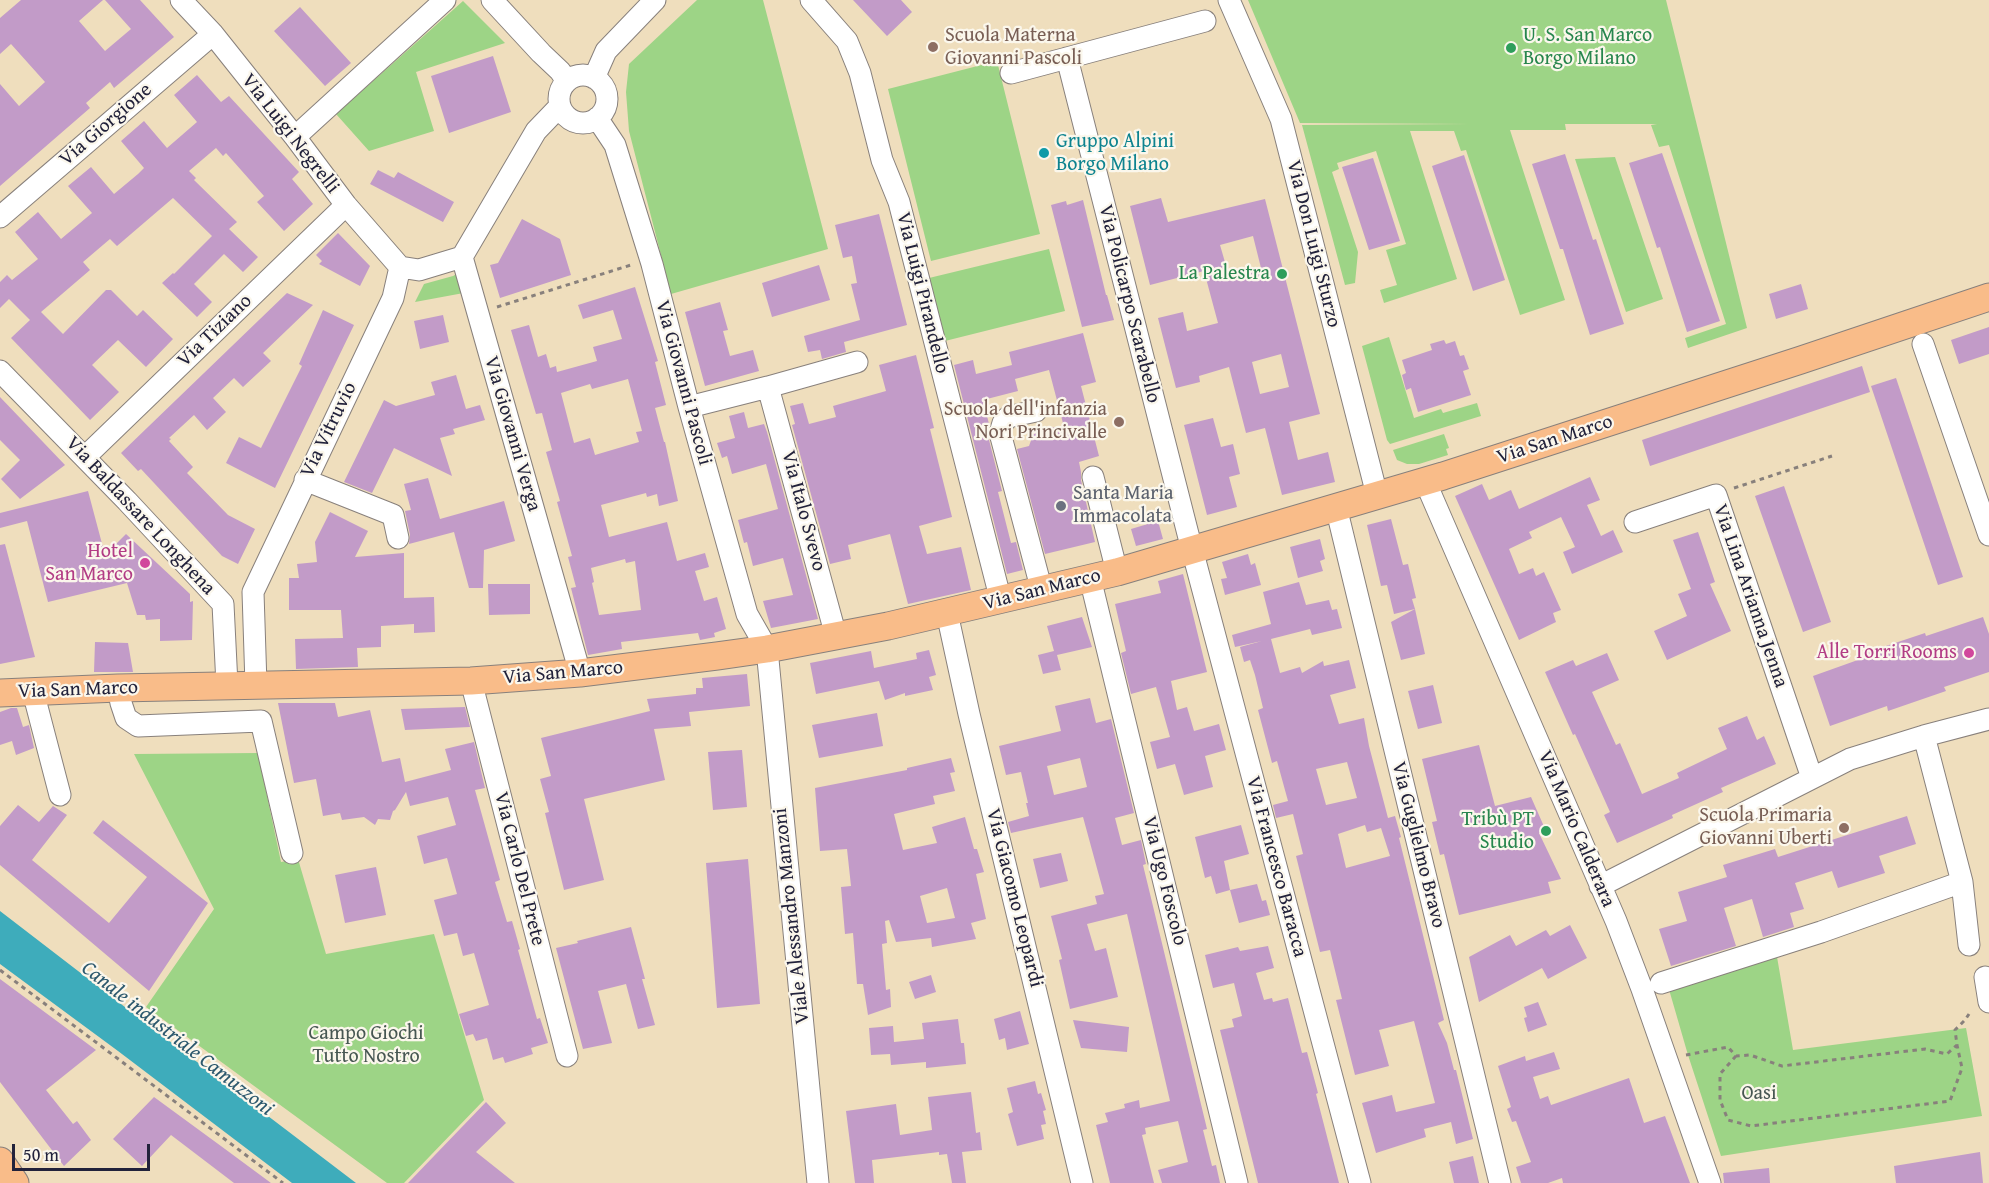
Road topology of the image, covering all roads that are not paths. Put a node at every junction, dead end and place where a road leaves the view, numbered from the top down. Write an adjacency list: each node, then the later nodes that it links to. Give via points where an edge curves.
1 (181, 0): 8 (street, Via Luigi Negrelli)
2 (445, 0): 15 (street)
3 (492, 0): 12 (street)
4 (655, 0): 11 (street, via 606,51)
5 (811, 0): 41 (street, Via Luigi Pirandello, via 847,41 860,73 882,160 899,202)
6 (1229, 0): 31 (street, Via Don Luigi Sturzo, via 1281,119)
7 (1205, 21): 9 (street)
8 (213, 34): 15 (street, Via Luigi Negrelli); 17 (street, Via Giorgione)
9 (1066, 58): 10 (street); 36 (street, Via Policarpo Scarabello)
10 (1011, 73)
11 (594, 78): 12 (street, via 583,75); 14 (street, via 603,85 607,97)
12 (567, 81): 13 (street, via 560,93)
13 (560, 106): 14 (street, via 573,121 585,123); 18 (street, via 536,131)
14 (597, 118): 25 (street, Via Giovanni Pascoli, via 615,144 652,264)
15 (295, 137): 16 (street, Via Luigi Negrelli)
16 (346, 206): 19 (street, Via Luigi Negrelli); 27 (street, Via Tiziano)
17 (0, 217)
18 (462, 257): 19 (street, via 419,270); 46 (street, Via Giovanni Verga)
19 (400, 267): 29 (street, Via Vitruvio, via 393,298)
20 (1989, 297): 30 (main road, Via San Marco)
21 (1923, 344): 34 (street)
22 (857, 363): 24 (street)
23 (0, 371): 27 (street, Via Baldassare Longhena)
24 (768, 387): 25 (street); 44 (street, Via Italo Svevo)
25 (689, 407): 45 (street, Via Giovanni Pascoli, via 747,614)
26 (1036, 411): 39 (street, via 1008,417 1000,434)
27 (85, 457): 42 (street, Via Baldassare Longhena)
28 (1093, 477): 37 (street, Via San Marco)
29 (305, 480): 35 (street, via 393,515); 40 (street, Via Vitruvio)
30 (1425, 481): 31 (main road, Via San Marco); 59 (street, Via Mario Calderara)
31 (1377, 495): 32 (main road, Via San Marco)
32 (1336, 507): 36 (main road, Via San Marco); 71 (street, Via Guglielmo Bravo)
33 (1635, 522): 55 (street, Via Lina Arianna Jenna, via 1716,495)
34 (1989, 536)
35 (398, 538)
36 (1193, 550): 37 (main road, Via San Marco); 70 (street, Via Francesco Baracca)
37 (1117, 572): 38 (main road, Via San Marco)
38 (1090, 578): 39 (main road, Via San Marco); 69 (street, Via Ugo Foscolo)
39 (1042, 591): 41 (main road, Via San Marco)
40 (253, 592): 42 (street); 49 (street, Via Vitruvio)
41 (1001, 601): 43 (main road, Via San Marco)
42 (223, 604): 48 (street, Via Baldassare Longhena)
43 (947, 613): 44 (main road, Via San Marco); 68 (street, Via Giacomo Leopardi)
44 (836, 636): 45 (main road, Via San Marco)
45 (767, 649): 46 (main road, Via San Marco); 67 (street, Viale Alessandro Manzoni)
46 (579, 672): 47 (main road, Via San Marco)
47 (471, 681): 49 (main road, Via San Marco); 64 (street, Via Carlo Del Prete)
48 (226, 685): 49 (main road, Via San Marco); 50 (main road, Via San Marco)
49 (256, 685)
50 (118, 688): 51 (main road, Via San Marco); 57 (street, via 126,718 138,726 261,721)
51 (31, 692): 52 (main road, Via San Marco); 56 (street)
52 (0, 693)
53 (1989, 719): 54 (street)
54 (1924, 736): 55 (street, via 1850,759); 58 (street)
55 (1812, 778): 59 (street)
56 (60, 795)
57 (292, 853)
58 (1962, 882): 60 (street); 62 (street)
59 (1600, 886): 72 (street, Via Mario Calderara, via 1642,989)
60 (1969, 945)
61 (1988, 976): 63 (street)
62 (1661, 983)
63 (1989, 1002)
64 (567, 1056)
65 (0, 1161): 66 (main road)
66 (15, 1183)
67 (818, 1183)
68 (1082, 1183)
69 (1238, 1183)
70 (1360, 1183)
71 (1500, 1183)
72 (1710, 1183)

